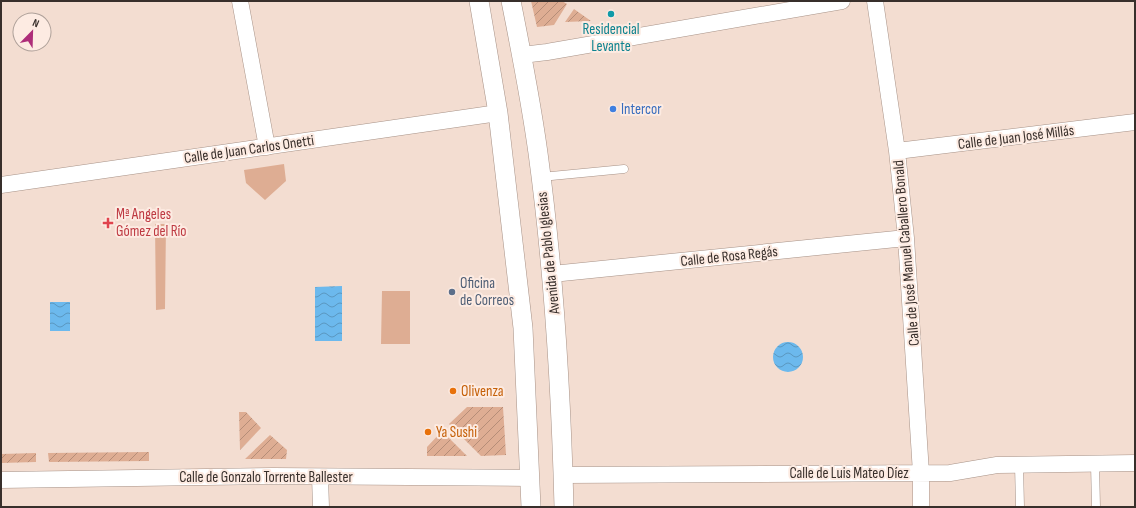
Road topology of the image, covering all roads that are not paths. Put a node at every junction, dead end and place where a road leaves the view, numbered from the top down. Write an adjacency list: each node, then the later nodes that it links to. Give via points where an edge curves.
1 (240, 1): 9 (street)
2 (479, 1): 7 (street)
3 (511, 1): 6 (street, Avenida de Pablo Iglesias)
4 (842, 1): 6 (street)
5 (875, 1): 10 (street, Calle de José Manuel Caballero Bonald)
6 (522, 55): 12 (street, Avenida de Pablo Iglesias)
7 (498, 113): 9 (street, Calle de Juan Carlos Onetti); 22 (street, via 523,328)
8 (1135, 122): 10 (street, Calle de Juan José Millás)
9 (267, 147): 13 (street, Calle de Juan Carlos Onetti)
10 (897, 152): 14 (street, Calle de José Manuel Caballero Bonald)
11 (624, 169): 12 (lane)
12 (541, 177): 15 (street, Avenida de Pablo Iglesias)
13 (1, 185)
14 (906, 238): 15 (street, Calle de Rosa Regás); 19 (street, Calle de José Manuel Caballero Bonald)
15 (552, 274): 20 (street, Avenida de Pablo Iglesias)
16 (1135, 463): 17 (street, Calle de Luis Mateo Díez)
17 (1095, 464): 18 (street, Calle de Luis Mateo Díez); 29 (lane)
18 (1019, 465): 19 (street, Calle de Luis Mateo Díez, via 950,473); 28 (lane)
19 (921, 472): 20 (street, Calle de Luis Mateo Díez); 27 (street, Calle de José Manuel Caballero Bonald)
20 (563, 475): 26 (street, Avenida de Pablo Iglesias)
21 (320, 477): 22 (street, Calle de Gonzalo Torrente Ballester); 23 (street, Calle de Gonzalo Torrente Ballester); 24 (street)
22 (530, 478): 25 (street)
23 (1, 480)
24 (321, 507)
25 (531, 507)
26 (564, 507)
27 (921, 507)
28 (1020, 507)
29 (1096, 507)

